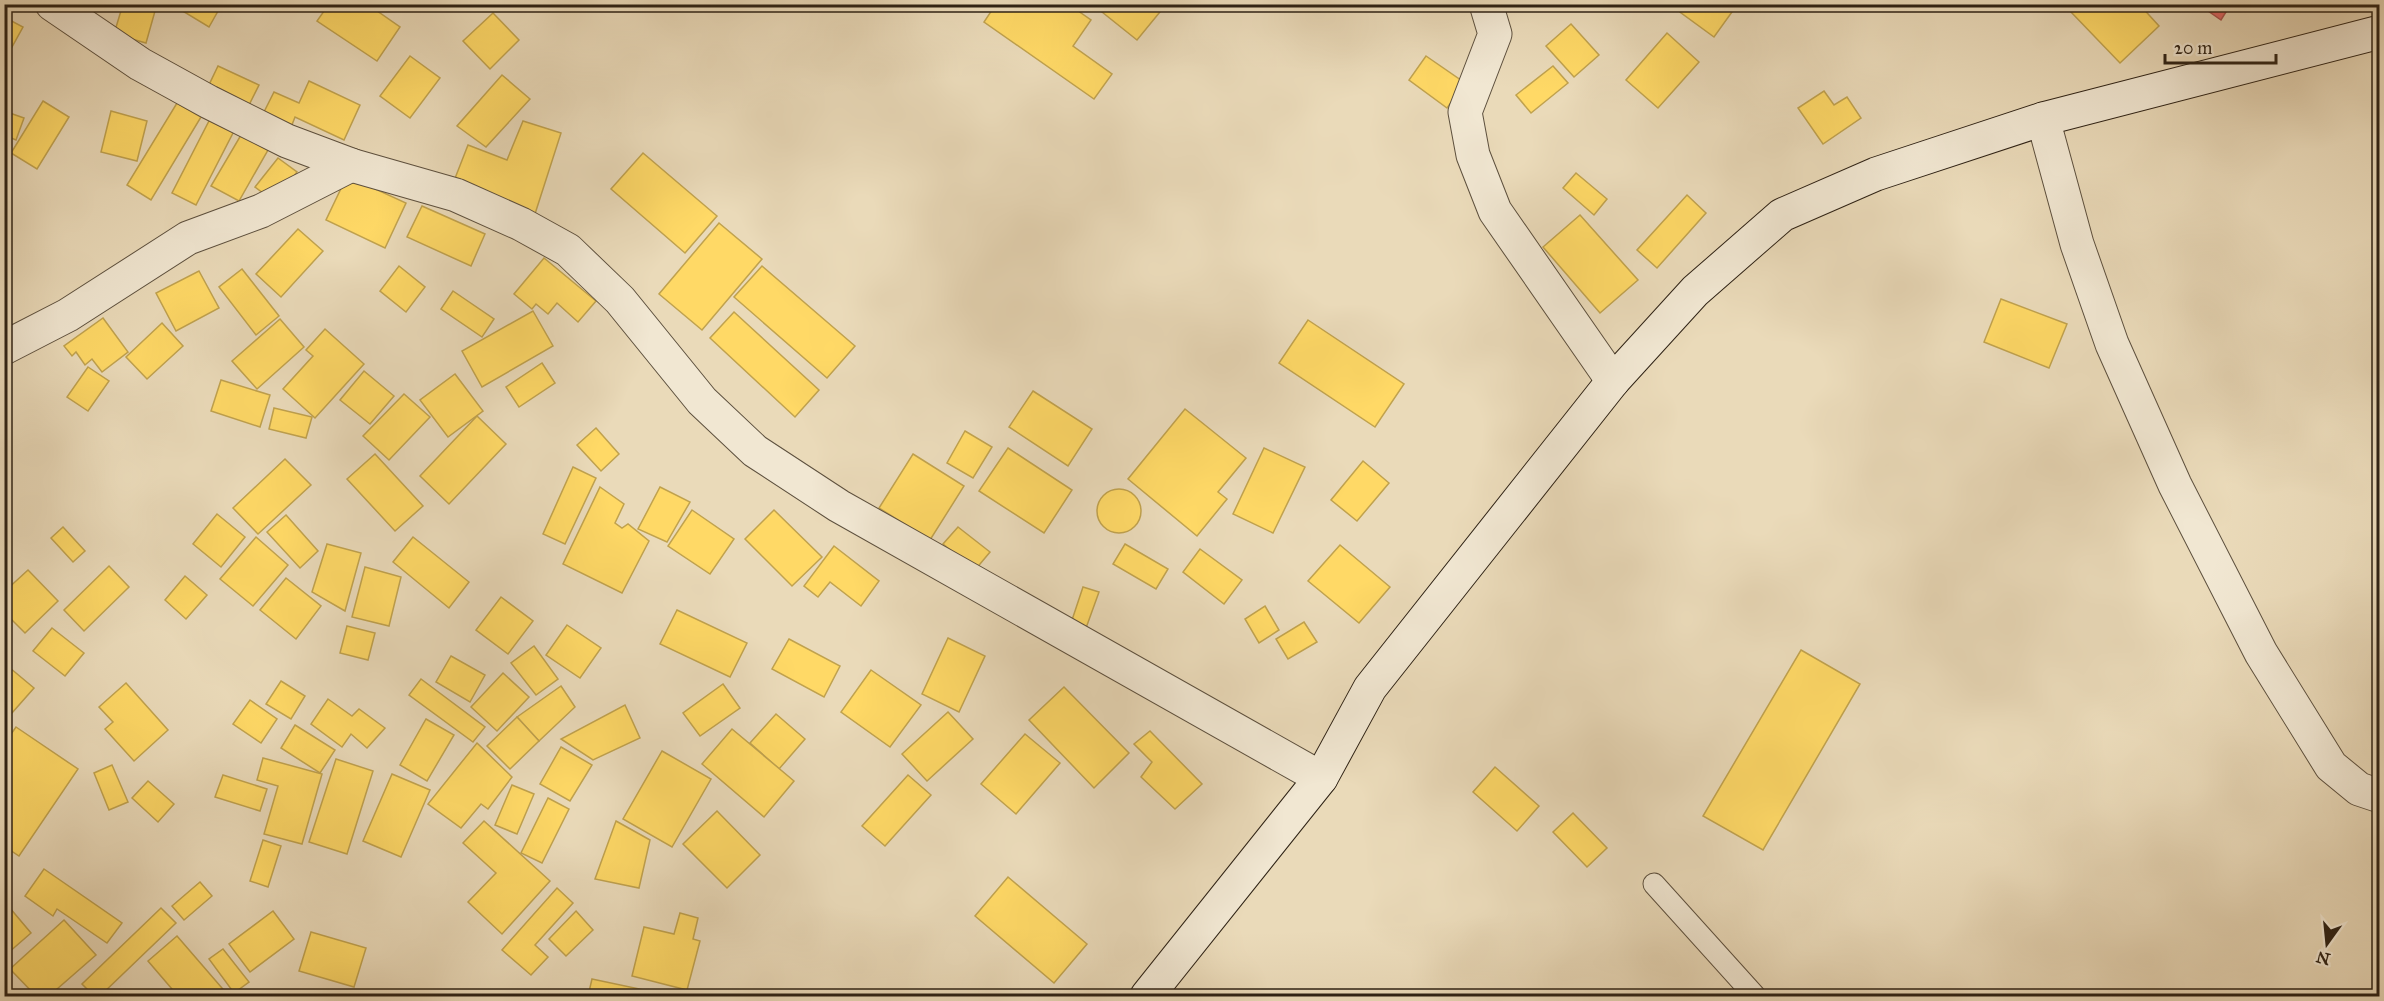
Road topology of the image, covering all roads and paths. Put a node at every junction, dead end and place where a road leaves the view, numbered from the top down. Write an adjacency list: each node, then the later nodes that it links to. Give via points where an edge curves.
1 (52, 4): 5 (street, via 140,64 209,102 287,141)
2 (1486, 4): 7 (street, via 1496,34 1465,112 1473,155 1495,211)
3 (2379, 32): 4 (street)
4 (2043, 119): 7 (street, via 1876,174 1782,215 1695,291); 9 (street, via 2077,244 2112,344 2175,485 2261,653 2331,766 2359,789)
5 (351, 165): 6 (street, via 261,211 188,238 68,315); 8 (street, via 456,195 568,250 620,300 702,401 754,451 839,506)
6 (4, 348)
7 (1613, 381): 8 (street, via 1370,688)
8 (1321, 778): 11 (street)
9 (2379, 796)
10 (1654, 884): 12 (lane)
11 (1147, 996)
12 (1755, 996)

